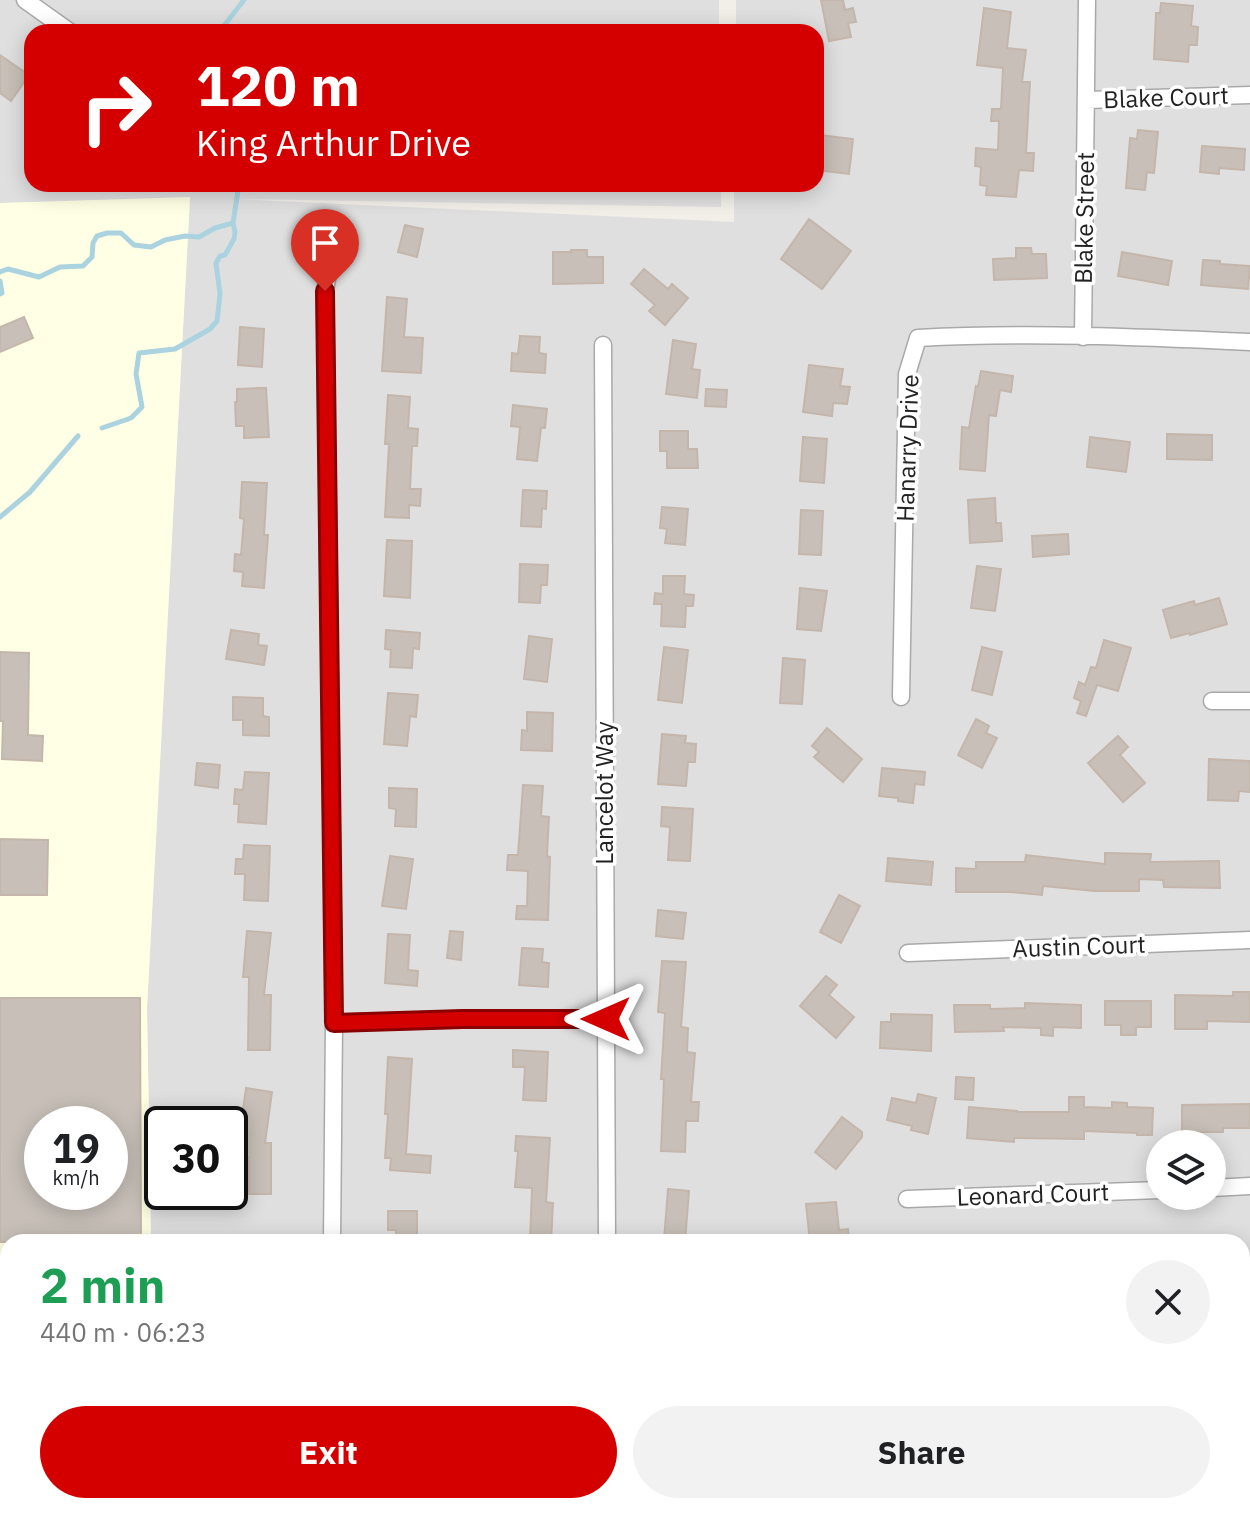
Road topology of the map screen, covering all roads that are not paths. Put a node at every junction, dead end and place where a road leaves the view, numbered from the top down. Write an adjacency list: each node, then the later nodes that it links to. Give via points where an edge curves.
1 (25, 0): 3 (street)
2 (1087, 0): 5 (street, Blake Court)
3 (59, 24)
4 (1250, 95): 5 (street, Blake Court)
5 (1087, 100): 7 (street, Blake Street)
6 (334, 238): 16 (street, via 325,291)
7 (1083, 337): 8 (street, Hanarry Drive); 10 (street, Hanarry Drive, via 918,338 907,374)
8 (1250, 342)
9 (603, 345): 15 (street, Lancelot Way)
10 (901, 697)
11 (1212, 701): 12 (street)
12 (1250, 701)
13 (1250, 940): 14 (street, Austin Court)
14 (908, 953)
15 (606, 1019): 16 (street); 22 (street, Lancelot Way)
16 (334, 1023): 21 (street)
17 (1250, 1186): 18 (street)
18 (1226, 1187)
19 (1146, 1190): 20 (street, Leonard Court)
20 (907, 1199)
21 (332, 1234)
22 (607, 1234)

